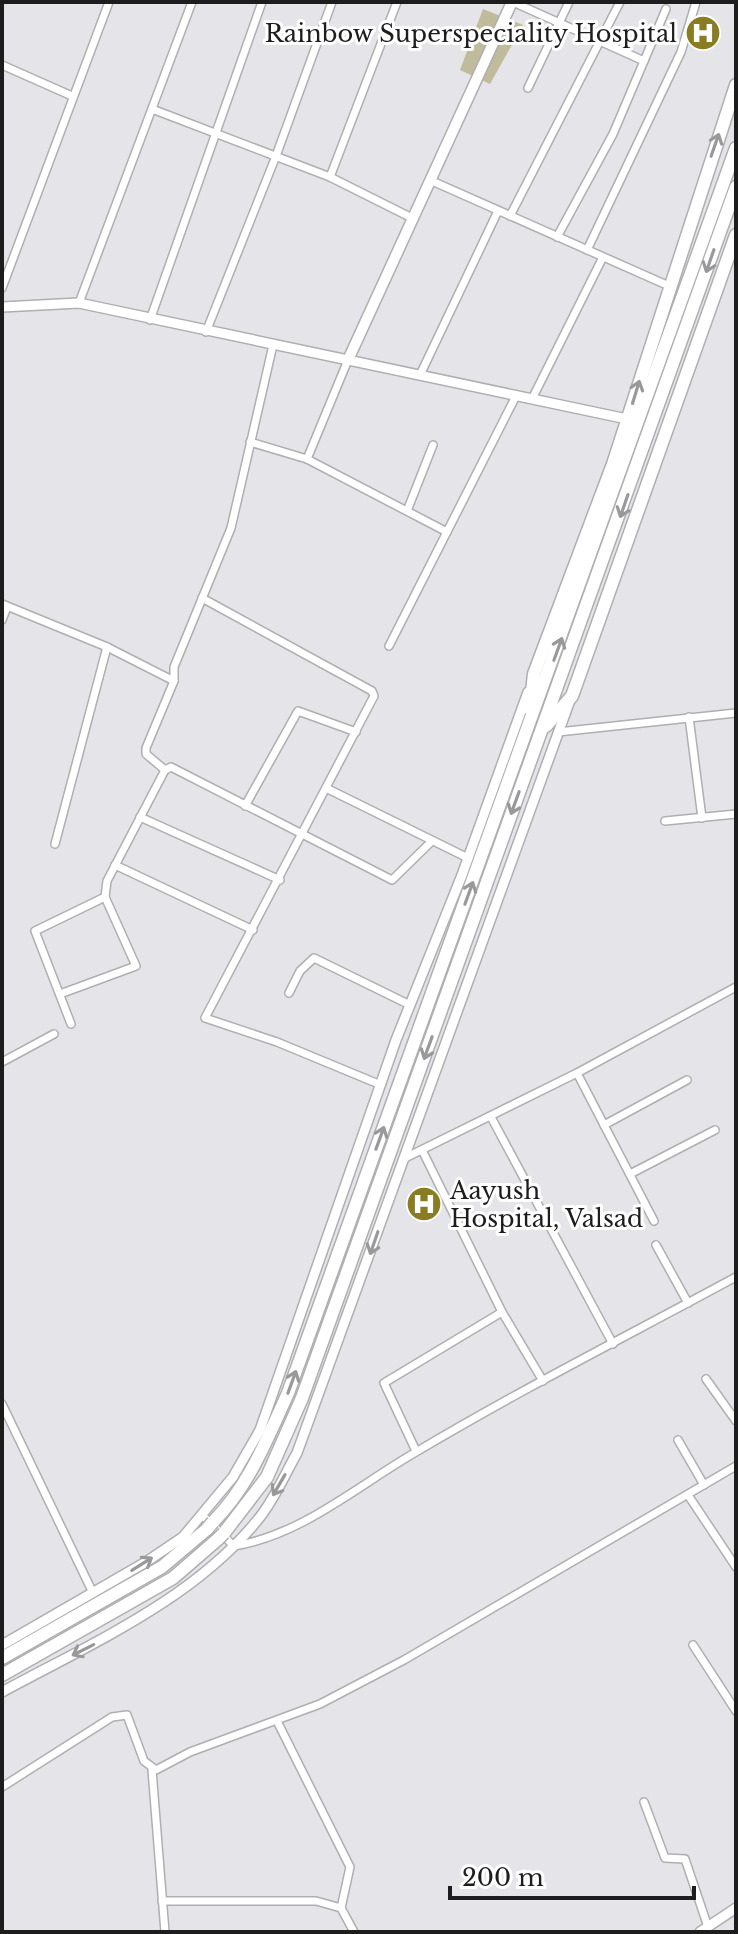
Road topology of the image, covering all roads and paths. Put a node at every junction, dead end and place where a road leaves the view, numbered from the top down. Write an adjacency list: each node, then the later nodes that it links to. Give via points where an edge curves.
1 (109, 2): 17 (street)
2 (192, 2): 18 (street)
3 (262, 2): 19 (street)
4 (332, 2): 21 (street)
5 (397, 2): 22 (street)
6 (513, 2): 11 (street); 23 (main road)
7 (569, 2): 11 (street)
8 (620, 2): 12 (street)
9 (696, 2): 32 (street, via 681,52)
10 (666, 9): 13 (street)
11 (558, 22): 12 (street); 16 (street)
12 (600, 41): 13 (street); 27 (street)
13 (644, 61): 31 (street, via 613,134)
14 (2, 65): 17 (street)
15 (736, 85): 25 (highway, one-way to 15)
16 (528, 88)
17 (72, 96): 34 (street)
18 (152, 109): 19 (street); 37 (street)
19 (214, 132): 21 (street); 39 (street)
20 (736, 148): 29 (highway)
21 (276, 156): 22 (street); 40 (street)
22 (330, 177): 28 (street)
23 (432, 181): 26 (street); 28 (main road)
24 (736, 187): 64 (highway, one-way to 64)
25 (693, 210): 29 (highway); 35 (highway)
26 (498, 211): 27 (street); 43 (street)
27 (510, 216): 31 (street)
28 (414, 219): 42 (main road)
29 (711, 219): 64 (highway, one-way to 29)
30 (736, 235): 59 (highway)
31 (557, 237): 32 (street)
32 (587, 250): 33 (street)
33 (603, 257): 35 (street); 45 (street)
34 (6, 268): 36 (street)
35 (669, 286): 46 (highway, one-way to 35)
36 (2, 288)
37 (79, 303): 38 (street); 39 (street)
38 (2, 307)
39 (150, 320): 40 (street)
40 (206, 332): 41 (street)
41 (273, 345): 42 (street); 47 (street)
42 (348, 360): 43 (street); 49 (street)
43 (420, 375): 44 (street)
44 (516, 396): 45 (street); 51 (street)
45 (532, 399): 46 (street)
46 (627, 419): 57 (highway)
47 (250, 442): 49 (street); 52 (street, via 231,528)
48 (433, 445): 50 (street)
49 (307, 459): 50 (street)
50 (407, 511): 51 (street)
51 (447, 532): 55 (street)
52 (202, 598): 58 (street, via 174,667); 62 (street, via 372,691)
53 (5, 606): 54 (street); 56 (street)
54 (2, 620)
55 (389, 646)
56 (107, 647): 58 (street); 74 (street)
57 (534, 674): 64 (highway); 75 (street)
58 (174, 681): 65 (street, via 146,748)
59 (572, 696): 63 (street); 64 (highway)
60 (736, 713): 61 (street)
61 (689, 717): 63 (street); 70 (street)
62 (356, 732): 66 (street); 67 (street, via 298,711)
63 (558, 732): 96 (street)
64 (534, 734): 84 (highway, one-way to 64); 120 (highway, one-way to 120, via 302,1398 267,1477 221,1536 173,1578)
65 (165, 770): 67 (street, via 171,767); 69 (street)
66 (328, 789): 72 (street); 73 (street)
67 (245, 806): 72 (street)
68 (736, 814): 70 (street)
69 (140, 817): 76 (street); 77 (street)
70 (702, 818): 71 (street)
71 (665, 821)
72 (302, 837): 73 (street, via 392,880); 77 (street)
73 (432, 841): 75 (street)
74 (55, 844)
75 (468, 858): 81 (street)
76 (115, 865): 78 (street); 79 (street)
77 (280, 880): 79 (street)
78 (105, 897): 83 (street, via 35,931); 83 (street, via 136,966)
79 (253, 930): 91 (street, via 205,1018)
80 (736, 987): 89 (street)
81 (417, 988): 84 (street); 85 (street)
82 (289, 993): 85 (street, via 314,958)
83 (60, 994): 86 (street)
84 (432, 995): 113 (highway, one-way to 84, via 227,1508 254,1467 288,1393)
85 (410, 1005): 91 (street)
86 (71, 1024)
87 (54, 1034): 88 (street)
88 (2, 1062)
89 (577, 1073): 92 (street); 93 (street)
90 (687, 1080): 93 (street)
91 (381, 1085): 113 (street, via 260,1430)
92 (491, 1117): 95 (street); 103 (street)
93 (604, 1125): 97 (street)
94 (715, 1130): 97 (street)
95 (423, 1152): 96 (street); 102 (street)
96 (403, 1159): 114 (street, one-way to 114, via 297,1453 262,1515)
97 (630, 1174): 98 (street)
98 (654, 1221)
99 (656, 1245): 101 (street)
100 (736, 1277): 101 (street)
101 (688, 1303): 103 (street)
102 (502, 1312): 105 (street); 109 (street, via 384,1383)
103 (613, 1344): 105 (street)
104 (706, 1379): 107 (street)
105 (543, 1381): 109 (street)
106 (2, 1404): 116 (street)
107 (736, 1421)
108 (678, 1440): 111 (street)
109 (416, 1451): 114 (street, via 288,1531)
110 (736, 1466): 111 (street)
111 (704, 1485): 112 (street)
112 (688, 1495): 115 (street); 123 (street, via 404,1660)
113 (208, 1522): 114 (street); 116 (street, one-way to 113); 119 (highway, via 162,1567)
114 (234, 1546): 121 (street, one-way to 121, via 114,1634)
115 (736, 1567)
116 (93, 1593): 117 (street)
117 (4, 1640)
118 (693, 1645): 122 (street)
119 (2, 1658)
120 (2, 1675)
121 (2, 1692)
122 (736, 1711)
123 (277, 1721): 124 (street); 128 (street, via 350,1867)
124 (152, 1770): 125 (street, via 127,1715 112,1717); 127 (street)
125 (2, 1787)
126 (644, 1802): 130 (street, via 665,1858 685,1859)
127 (162, 1901): 128 (street, via 316,1901); 131 (street)
128 (341, 1908): 132 (street)
129 (736, 1908): 130 (street)
130 (704, 1929)
131 (165, 1932)
132 (354, 1932)

